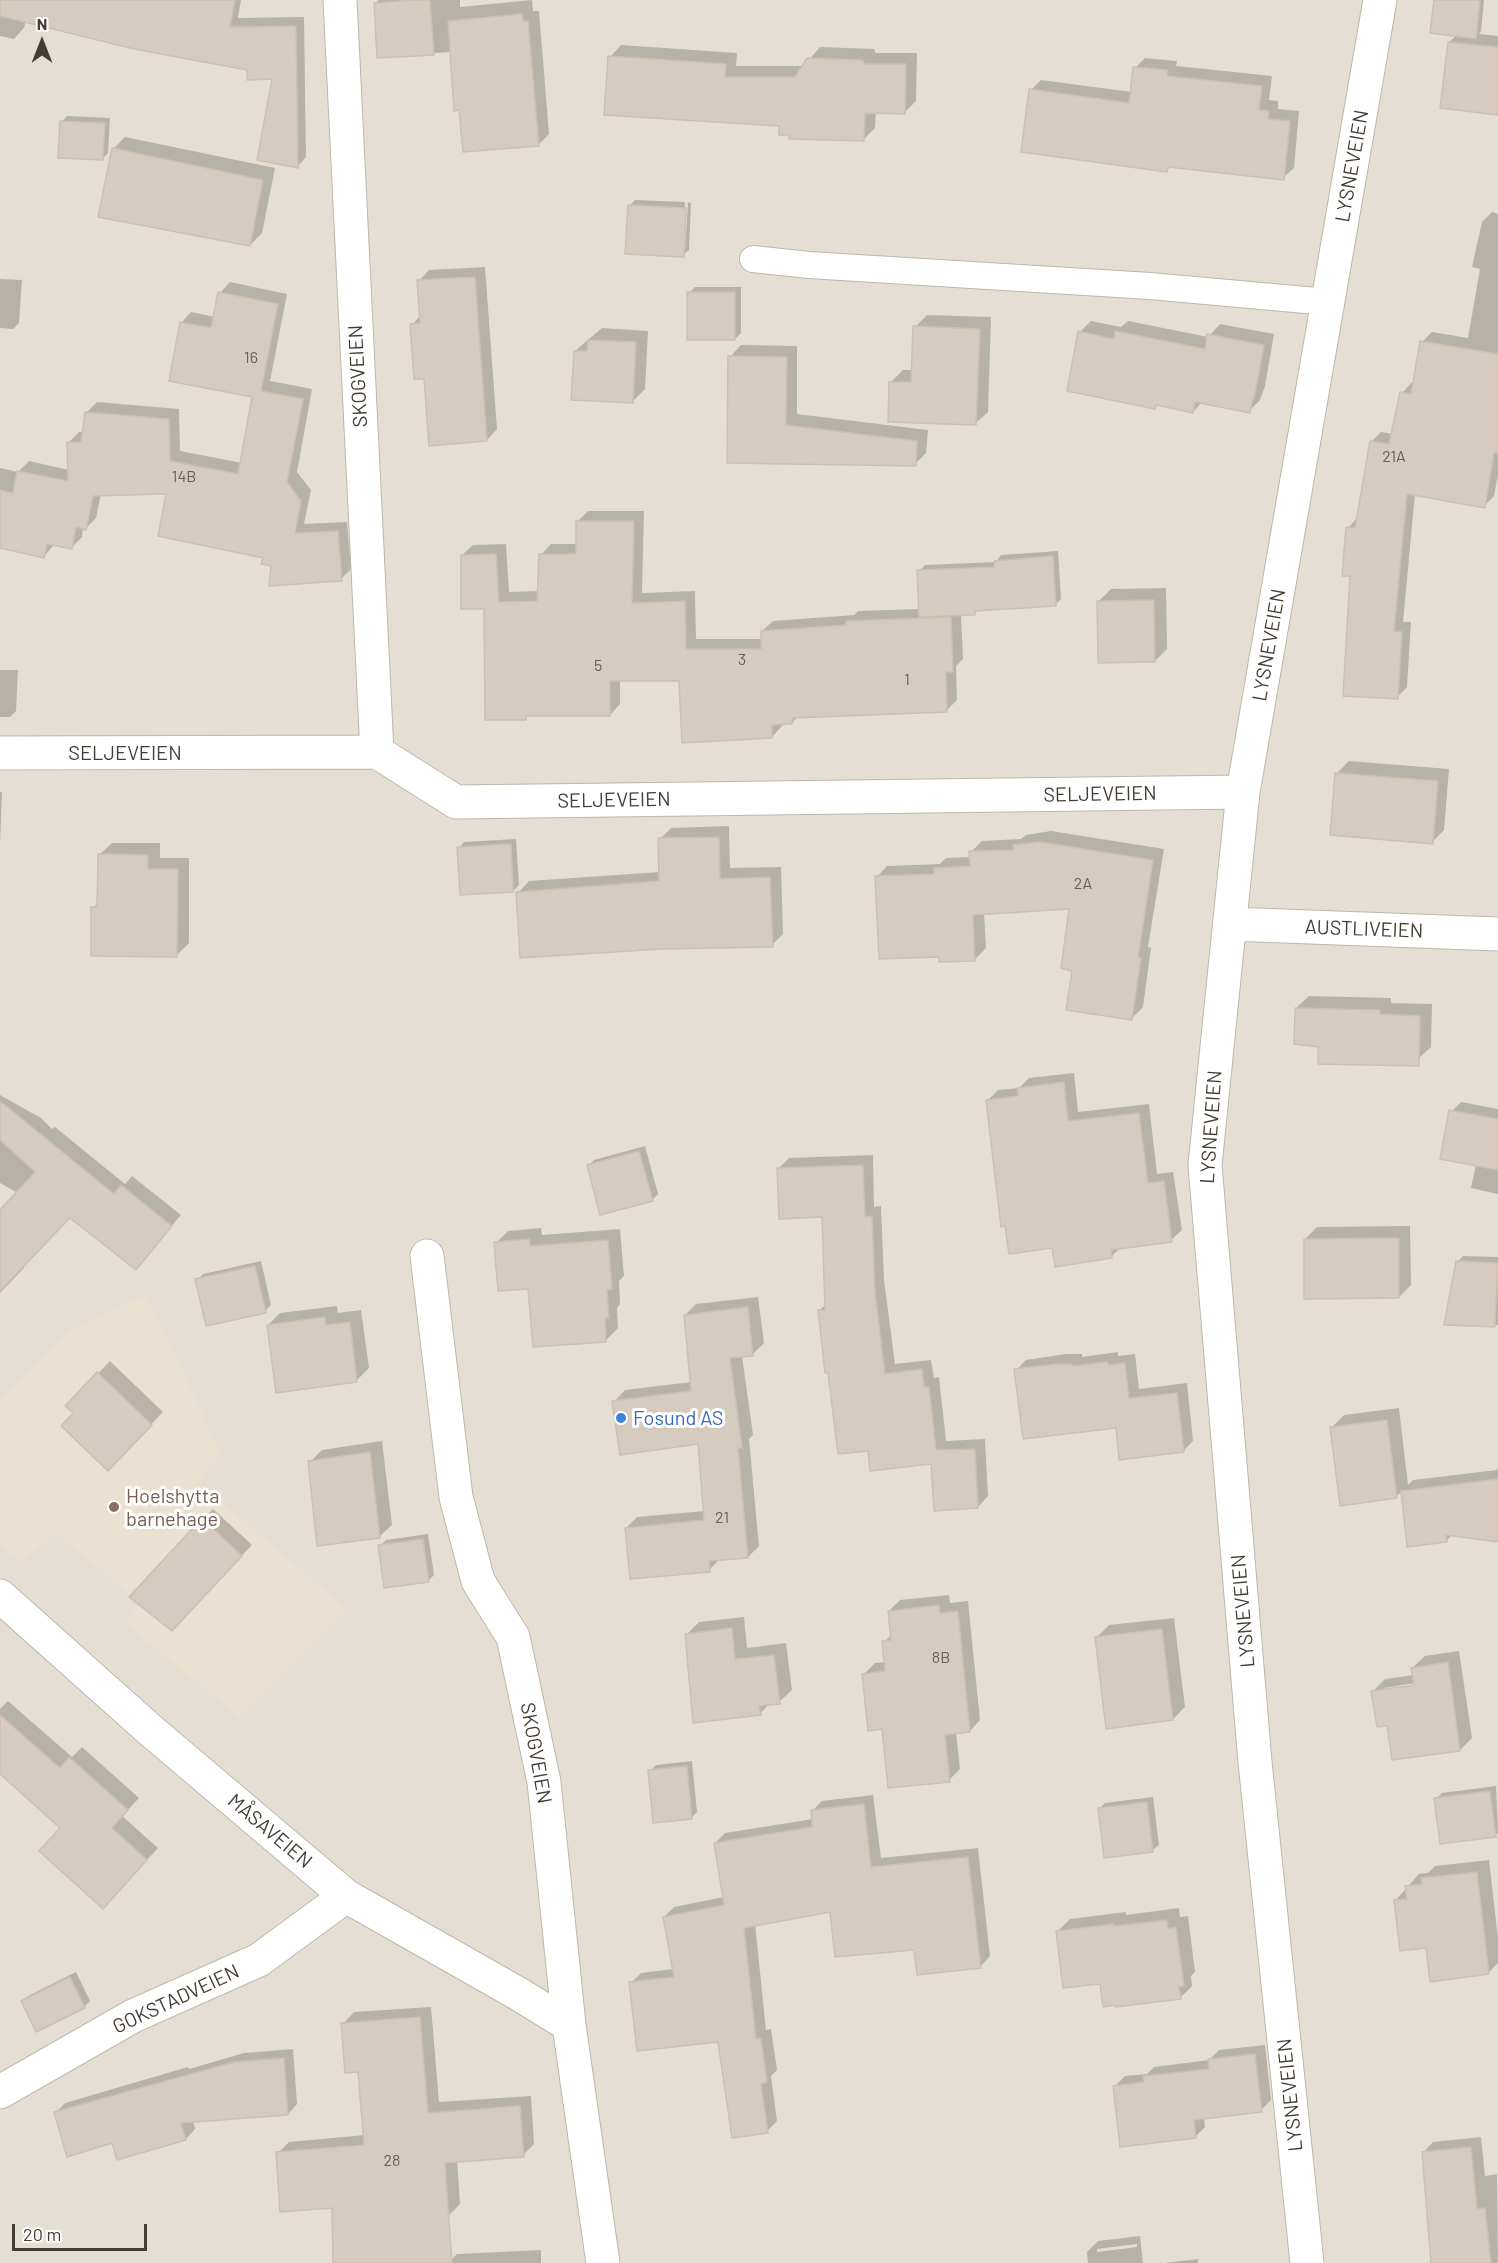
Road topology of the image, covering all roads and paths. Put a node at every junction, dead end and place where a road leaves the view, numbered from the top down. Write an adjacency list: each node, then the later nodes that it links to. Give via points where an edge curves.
1 (340, 0): 5 (street, SKOGVEIEN)
2 (1380, 0): 4 (street, LYSNEVEIEN)
3 (753, 259): 4 (lane)
4 (1328, 302): 7 (street, LYSNEVEIEN)
5 (377, 752): 6 (street, SELJEVEIEN); 7 (street, SELJEVEIEN, via 456,802)
6 (0, 753)
7 (1244, 792): 8 (street, LYSNEVEIEN)
8 (1230, 924): 9 (street, AUSTLIVEIEN); 16 (street, LYSNEVEIEN, via 1205,1165 1255,1762)
9 (1498, 934)
10 (427, 1256): 13 (street, SKOGVEIEN, via 456,1497 478,1581 513,1637 544,1782)
11 (0, 1596): 12 (street, MÅSAVEIEN)
12 (346, 1896): 13 (street, MÅSAVEIEN); 14 (street, GOKSTADVEIEN, via 259,1960 133,2016)
13 (569, 2025): 15 (street, SKOGVEIEN)
14 (0, 2092)
15 (603, 2263)
16 (1307, 2263)

